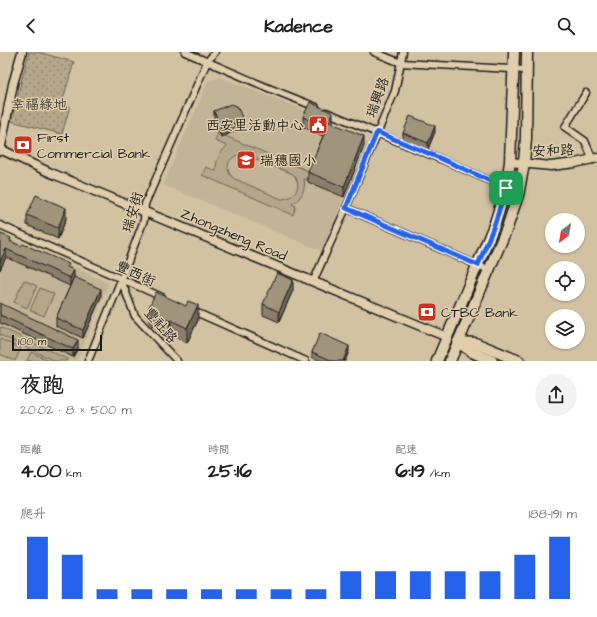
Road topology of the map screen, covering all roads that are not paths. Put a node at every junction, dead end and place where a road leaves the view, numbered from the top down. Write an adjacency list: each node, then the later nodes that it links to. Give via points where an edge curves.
1 (22, 52): 14 (street)
2 (185, 52): 8 (street)
3 (216, 52): 8 (street, 瑞安街)
4 (374, 52): 9 (street)
5 (403, 52): 9 (street, 瑞興路)
6 (514, 52): 10 (main road)
7 (527, 52): 11 (main road)
8 (207, 62): 13 (street); 21 (street, 瑞安街, via 144,204)
9 (401, 63): 10 (street); 13 (street, 瑞興路, via 395,91)
10 (514, 69): 11 (street); 16 (main road)
11 (527, 70): 17 (main road)
12 (586, 92): 15 (street, via 565,127 585,141)
13 (377, 132): 18 (street); 20 (street, 瑞興路)
14 (0, 150): 21 (street, Zhongzheng Road)
15 (595, 159): 17 (street, 安和路, via 551,166)
16 (510, 162): 17 (street, 安和路); 18 (main road)
17 (524, 164): 19 (main road)
18 (506, 188): 19 (street); 23 (main road)
19 (519, 191): 24 (main road)
20 (346, 208): 23 (street); 26 (street, 瑞興路)
21 (144, 212): 25 (street, 瑞安街, via 144,220); 26 (street, Zhongzheng Road)
22 (0, 225): 25 (street, 豐西街)
23 (478, 265): 24 (street); 29 (main road)
24 (489, 270): 30 (main road)
25 (121, 280): 27 (street, 豐西街); 31 (street, 瑞安街); 32 (street, 豐社路, via 135,316)
26 (313, 282): 29 (street, Zhongzheng Road)
27 (168, 300)
28 (182, 306): 33 (street)
29 (447, 337): 30 (main road, Zhongzheng Road); 34 (main road)
30 (458, 342): 35 (main road); 36 (main road, Zhongzheng Road); 37 (main road, Zhongzheng Road, via 475,343)
31 (88, 361)
32 (177, 361)
33 (306, 361)
34 (437, 361)
35 (450, 361)
36 (492, 361)
37 (519, 361)

